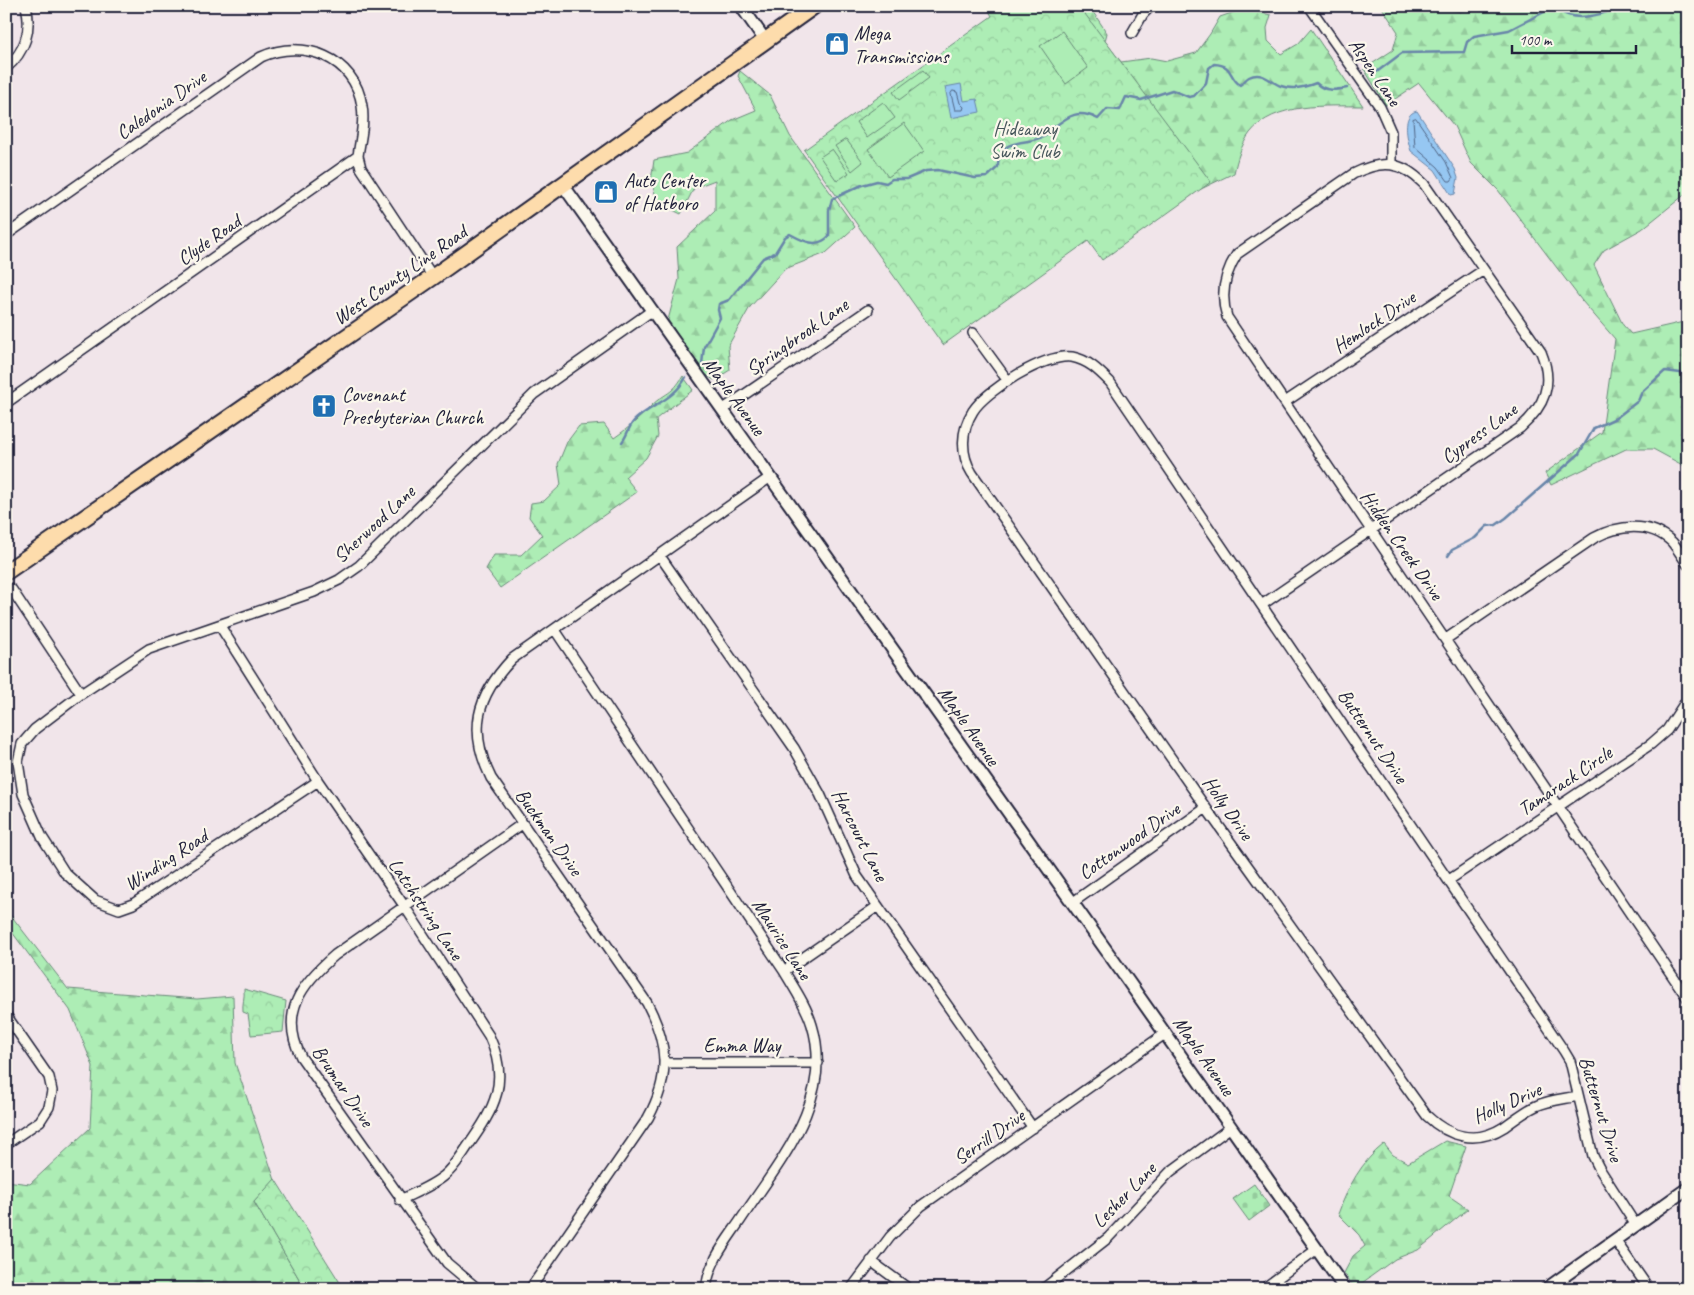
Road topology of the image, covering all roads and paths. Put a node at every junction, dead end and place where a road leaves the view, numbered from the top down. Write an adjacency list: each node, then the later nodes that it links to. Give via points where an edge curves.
1 (26, 6): 8 (street, via 28,22 24,44)
2 (741, 6): 7 (street)
3 (814, 6): 7 (main road, West County Line Road)
4 (1151, 6): 6 (street)
5 (1309, 6): 10 (street, Aspen Lane, via 1380,107 1391,132)
6 (1132, 33)
7 (766, 40): 11 (main road, West County Line Road)
8 (6, 68)
9 (358, 156): 12 (street, Caledonia Drive, via 363,120 362,104 355,85 332,60 308,50 282,49 261,57); 14 (street, via 361,168); 20 (street, Clyde Road)
10 (1391, 164): 13 (street, Cypress Lane, via 1405,168 1424,184); 19 (street, Hidden Creek Drive, via 1366,168 1354,174 1237,254 1231,263 1223,296 1227,317)
11 (563, 185): 14 (main road, West County Line Road); 16 (street, Maple Avenue)
12 (6, 235)
13 (1482, 271): 19 (street, Hemlock Drive); 23 (street, Cypress Lane, via 1541,352 1547,366 1542,403 1520,428)
14 (433, 277): 26 (main road, West County Line Road)
15 (868, 310): 21 (street, Springbrook Lane)
16 (650, 312): 21 (street, Maple Avenue); 29 (street, Sherwood Lane, via 534,394 359,566 314,592)
17 (972, 333): 18 (street)
18 (1008, 381): 28 (street, Butternut Drive, via 1039,363 1060,357 1083,360 1096,368 1110,382); 35 (street, Holly Drive, via 981,402 969,419 962,448 967,465)
19 (1285, 402): 23 (street, Hidden Creek Drive)
20 (6, 403)
21 (722, 410): 22 (street, Maple Avenue)
22 (770, 478): 24 (street, Buckman Drive); 39 (street, Maple Avenue)
23 (1370, 531): 28 (street, Cypress Lane); 31 (street, Hidden Creek Drive)
24 (660, 556): 30 (street, Buckman Drive); 40 (street, Harcourt Lane, via 794,748 820,794 857,876)
25 (1688, 565): 31 (street, via 1672,543 1654,532 1628,527 1611,530 1594,538)
26 (6, 572)
27 (6, 586): 32 (street, via 12,590)
28 (1263, 604): 38 (street, Butternut Drive)
29 (220, 626): 32 (street, Sherwood Lane, via 149,649); 34 (street, Latchstring Lane)
30 (555, 630): 37 (street, Buckman Drive, via 512,659 501,671 485,694 478,720 482,760); 42 (street, Maurice Lane)
31 (1446, 639): 36 (street, Hidden Creek Drive)
32 (81, 694): 34 (street, Winding Road, via 28,737 20,752 18,773 23,794 42,837 65,873 96,900 108,905 119,909 133,904)
33 (1688, 698): 36 (street, Tamarack Circle, via 1660,737)
34 (318, 781): 41 (street, Latchstring Lane)
35 (1206, 808): 39 (street, Cottonwood Drive); 48 (street, Holly Drive, via 1435,1123 1462,1137 1485,1135 1536,1106)
36 (1558, 808): 38 (street, Tamarack Circle); 43 (street, Hidden Creek Drive)
37 (522, 824): 41 (street, Brumar Drive); 46 (street, Buckman Drive, via 647,1003 660,1033)
38 (1450, 880): 48 (street, Butternut Drive, via 1564,1051)
39 (1072, 903): 45 (street, Maple Avenue)
40 (878, 906): 42 (street); 50 (street, Harcourt Lane)
41 (405, 907): 53 (street, Latchstring Lane, via 489,1036 499,1063 500,1079 492,1110 450,1171); 53 (street, Brumar Drive, via 334,955 307,982 296,1000 292,1033 301,1058)
42 (784, 971): 47 (street, Maurice Lane, via 809,1017)
43 (1688, 999)
44 (6, 1015): 51 (street, via 49,1077 52,1091 49,1107 40,1121)
45 (1166, 1033): 49 (street, Maple Avenue); 50 (street, Serrill Drive)
46 (666, 1063): 47 (street, Emma Way); 59 (street, Buckman Drive, via 660,1093 648,1118)
47 (818, 1063): 60 (street, Maurice Lane, via 812,1096 800,1130 713,1262)
48 (1578, 1096): 54 (street, Butternut Drive, via 1599,1168)
49 (1231, 1127): 56 (street, Maple Avenue); 63 (street, Lesher Lane, via 1170,1172 1108,1238)
50 (1033, 1128): 57 (street, Serrill Drive, via 921,1206)
51 (6, 1144)
52 (1688, 1188): 54 (street)
53 (400, 1200): 58 (street, Brumar Drive, via 446,1263)
54 (1634, 1224): 55 (street)
55 (1615, 1240): 66 (street); 67 (street)
56 (1317, 1249): 64 (street); 65 (street, Maple Avenue)
57 (870, 1261): 61 (street, Serrill Drive); 62 (street)
58 (478, 1289)
59 (530, 1289)
60 (706, 1289)
61 (851, 1289)
62 (909, 1289)
63 (1043, 1289)
64 (1263, 1289)
65 (1345, 1289)
66 (1546, 1289)
67 (1649, 1289)

